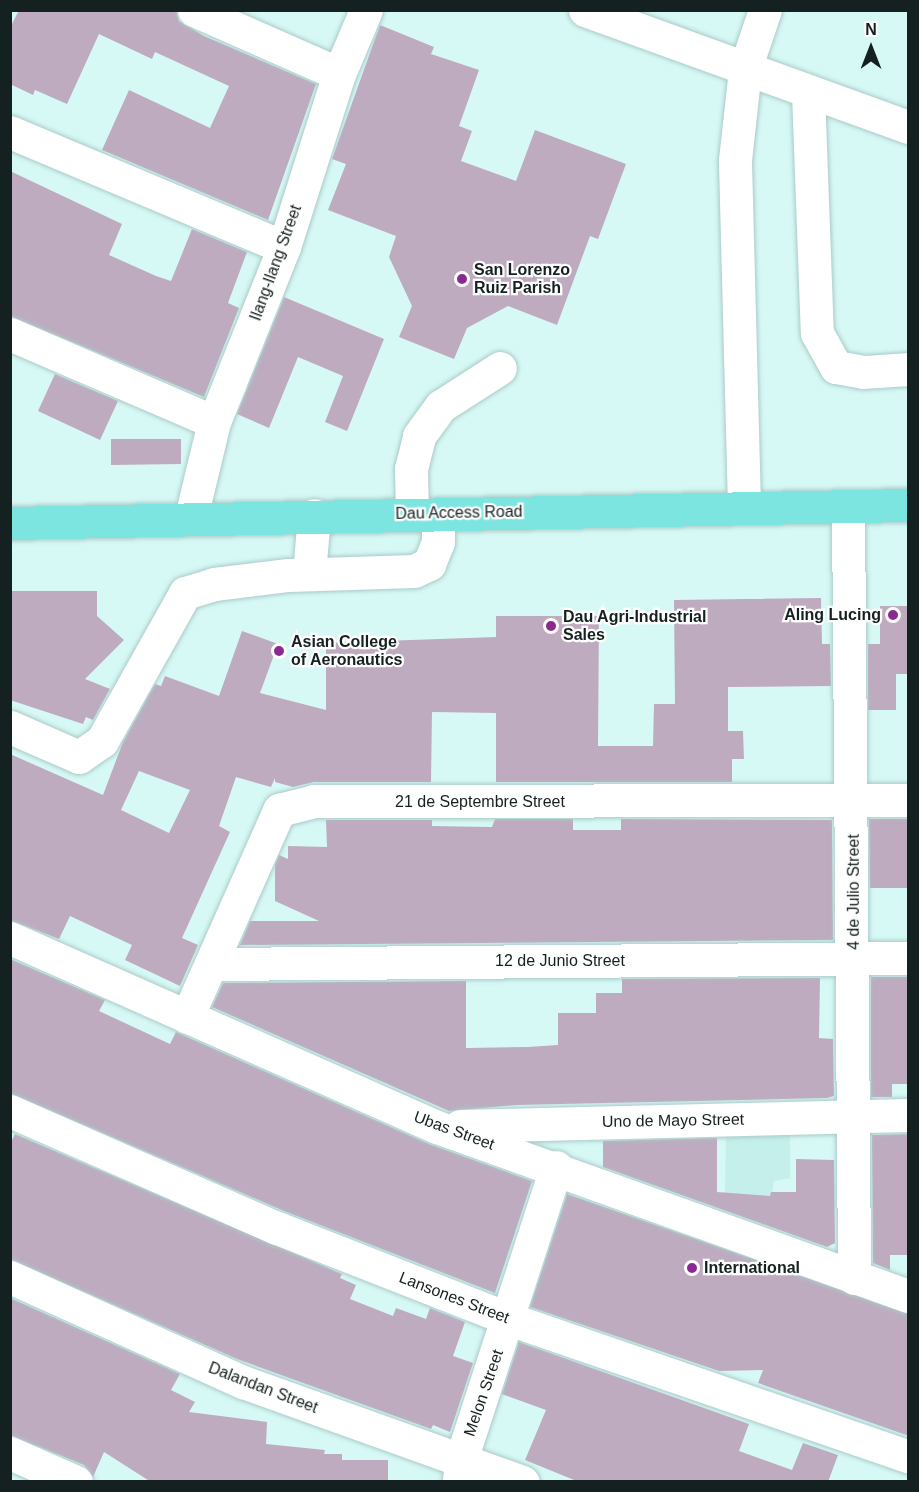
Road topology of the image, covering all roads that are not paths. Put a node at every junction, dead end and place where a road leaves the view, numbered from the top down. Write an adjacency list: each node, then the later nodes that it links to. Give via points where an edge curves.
1 (194, 10): 6 (street)
2 (366, 10): 6 (street, Ilang-Ilang Street)
3 (585, 10): 5 (street)
4 (765, 10): 5 (street)
5 (745, 69): 7 (street); 16 (street, via 735,160)
6 (339, 74): 10 (street, Ilang-Ilang Street)
7 (808, 92): 8 (street); 13 (street, via 818,333 836,367 863,372)
8 (909, 128)
9 (10, 132): 10 (street)
10 (284, 247): 14 (street, Ilang-Ilang Street)
11 (10, 334): 14 (street)
12 (500, 368): 18 (street, via 441,406 419,436 411,469)
13 (909, 369)
14 (214, 422): 20 (street, Ilang-Ilang Street)
15 (909, 505): 17 (main road, Dau Access Road)
16 (744, 506): 17 (main road, Dau Access Road); 18 (main road, Dau Access Road)
17 (848, 506): 25 (street, 4 de Julio Street)
18 (425, 514): 19 (main road, Dau Access Road); 22 (street, via 438,542 429,564 414,571)
19 (314, 515): 20 (main road, Dau Access Road); 22 (street)
20 (191, 517): 21 (main road, Dau Access Road)
21 (10, 523)
22 (309, 574): 23 (street, via 214,584 185,593 102,741 79,757)
23 (10, 728)
24 (909, 800): 25 (street, 21 de Septembre Street)
25 (853, 802): 28 (street, 4 de Julio Street); 29 (street, 21 de Septembre Street, via 314,801 279,810)
26 (10, 938): 30 (street, Ubas Street)
27 (909, 957): 28 (street, 12 de Junio Street)
28 (854, 959): 29 (street, 12 de Junio Street); 33 (street, 4 de Julio Street)
29 (212, 964): 30 (street, 21 de Septembre Street)
30 (187, 1017): 34 (street, Ubas Street)
31 (10, 1111): 40 (street, Lansones Street, via 277,1228)
32 (909, 1115): 33 (street, Uno de Mayo Street)
33 (853, 1117): 34 (street, Uno de Mayo Street); 38 (street, 4 de Julio Street)
34 (437, 1127): 35 (street, Ubas Street)
35 (556, 1167): 38 (street, Ubas Street); 40 (street, Melon Street)
36 (909, 1271): 38 (street)
37 (10, 1277): 43 (street, Dalandan Street, via 243,1382)
38 (863, 1280): 39 (street, Ubas Street)
39 (909, 1296)
40 (509, 1319): 42 (street, Lansones Street); 43 (street, Melon Street)
41 (10, 1453): 44 (street)
42 (909, 1456)
43 (460, 1471): 45 (street, Dalandan Street)
44 (76, 1482)
45 (523, 1482)

